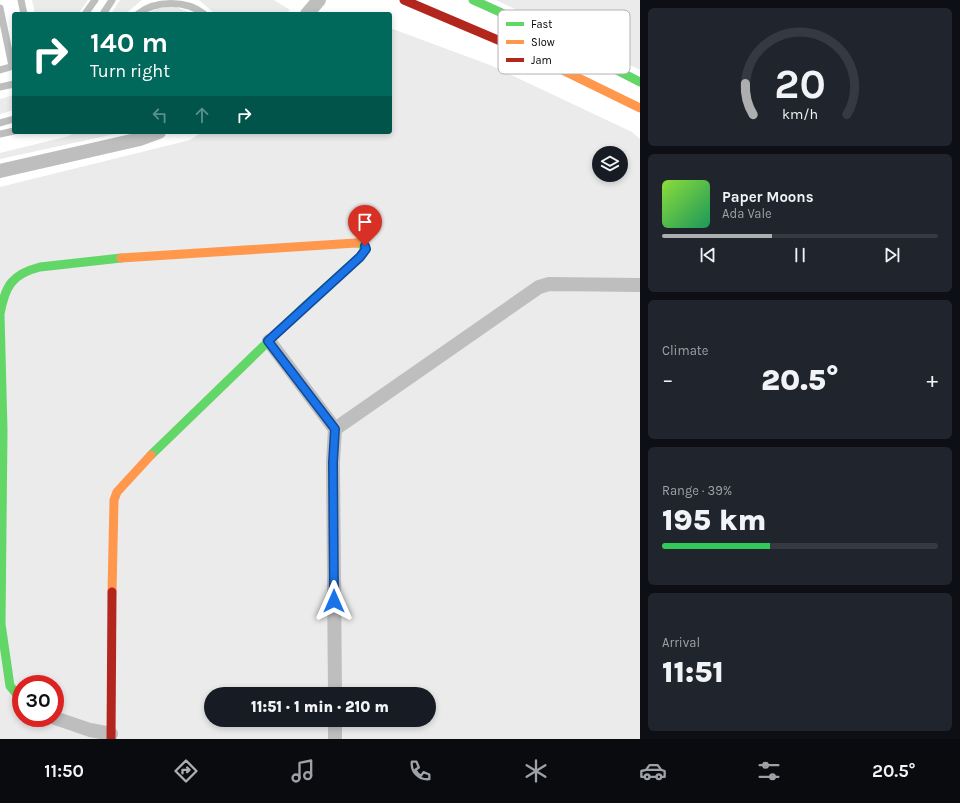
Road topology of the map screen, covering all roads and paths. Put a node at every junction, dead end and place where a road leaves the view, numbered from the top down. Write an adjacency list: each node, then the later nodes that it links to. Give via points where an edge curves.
1 (21, 0): 9 (lane)
2 (94, 0): 10 (lane)
3 (112, 0): 11 (lane)
4 (319, 0): 14 (street)
5 (404, 0): 15 (main road)
6 (473, 0): 8 (main road)
7 (0, 8): 16 (lane)
8 (498, 11)
9 (24, 12)
10 (86, 12)
11 (104, 12)
12 (140, 12): 13 (lane, via 162,0 181,0)
13 (202, 12)
14 (309, 12)
15 (498, 40)
16 (12, 62)
17 (12, 66): 18 (lane)
18 (0, 70)
19 (570, 74): 24 (main road)
20 (624, 74): 21 (main road)
21 (640, 82)
22 (12, 84): 23 (lane)
23 (0, 87)
24 (640, 108)
25 (12, 120): 26 (lane)
26 (0, 123)
27 (12, 131): 28 (lane)
28 (0, 134)
29 (152, 134): 30 (street)
30 (0, 171)
31 (640, 285): 33 (street, via 549,284 539,287)
32 (268, 341): 33 (street); 35 (main road, via 360,257 366,249 365,246 360,243 125,258 40,267 27,270 8,285 2,296 0,314 3,430 1,624); 38 (main road, via 132,474 116,496 113,537)
33 (335, 429): 34 (street)
34 (335, 687)
35 (12, 688)
36 (64, 721): 38 (street)
37 (335, 727): 39 (street)
38 (111, 736)
39 (335, 739)

